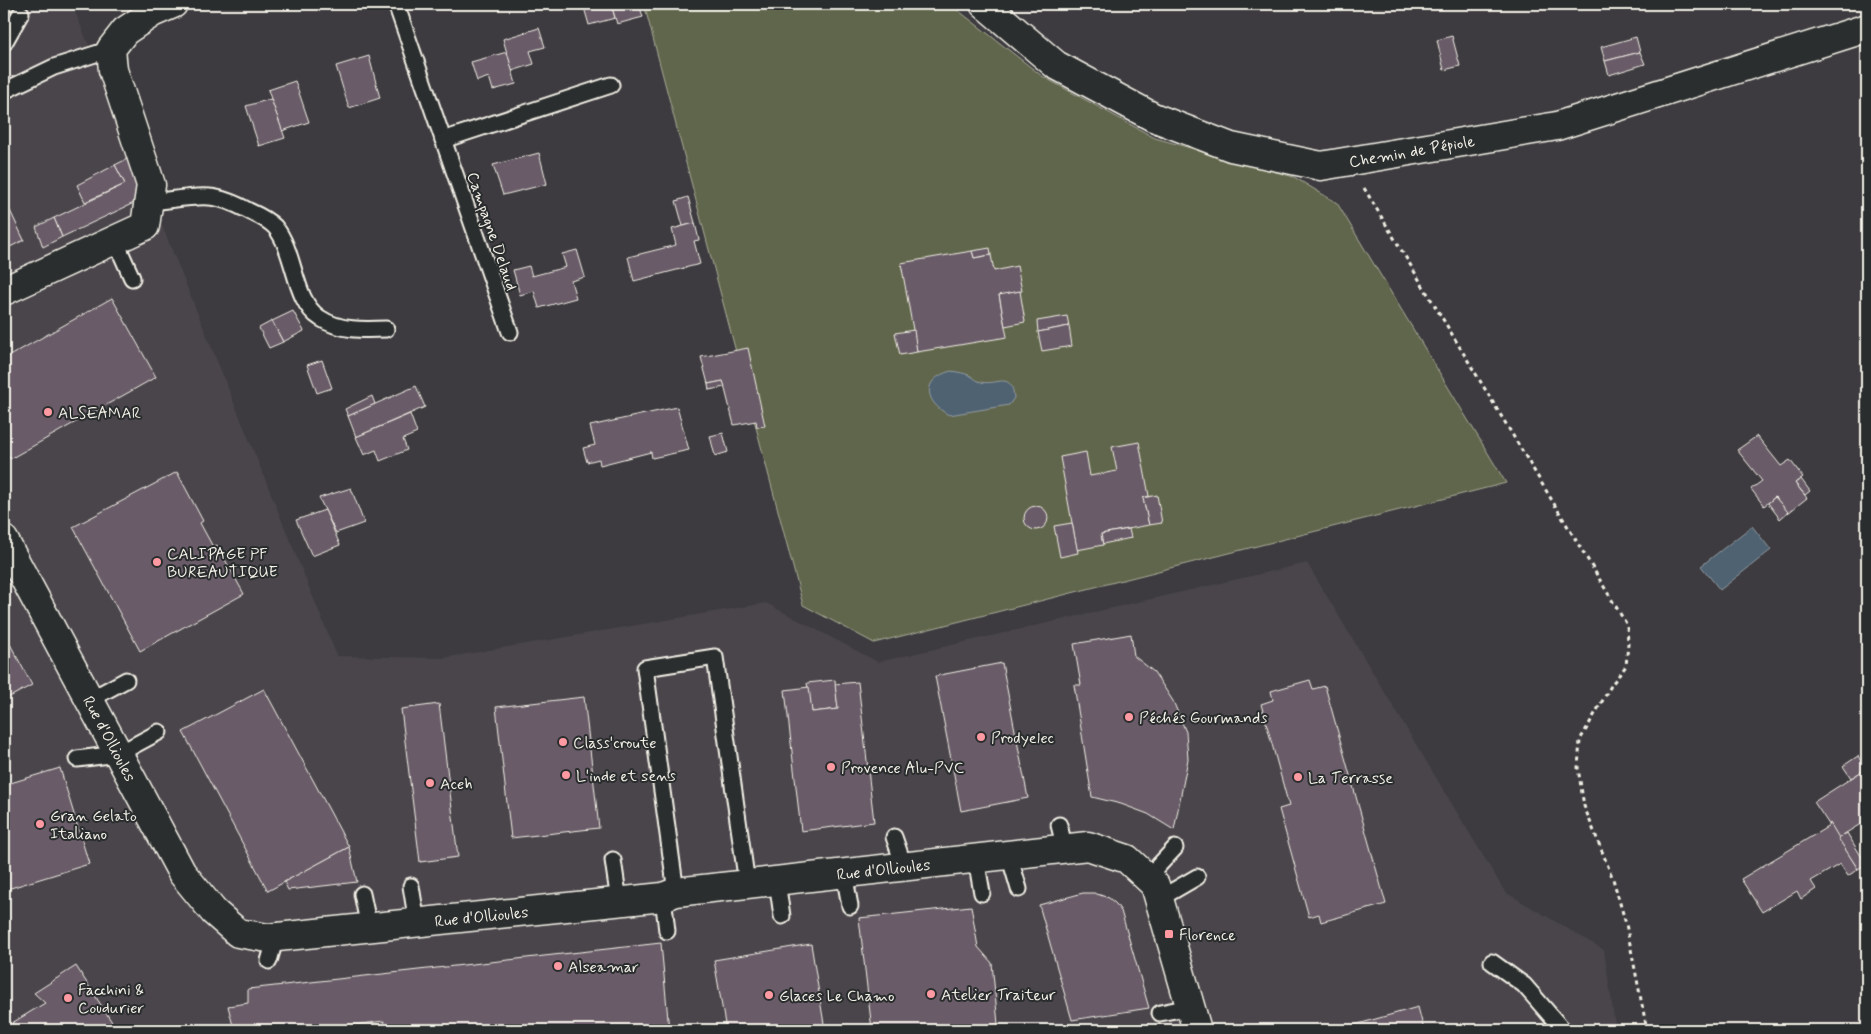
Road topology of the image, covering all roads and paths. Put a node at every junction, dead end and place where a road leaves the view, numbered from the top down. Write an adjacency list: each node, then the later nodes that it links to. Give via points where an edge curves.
1 (173, 4): 7 (street, via 125,31)
2 (396, 4): 10 (lane, Campagne Delaud)
3 (984, 4): 11 (street, Chemin de Pépiole, via 1056,65 1153,117 1231,147 1321,166)
4 (21, 13): 6 (lane)
5 (1867, 28): 11 (street, Chemin de Pépiole, via 1557,126)
6 (4, 43)
7 (111, 49): 9 (lane, via 54,67); 12 (street, via 113,70 151,186)
8 (611, 86): 10 (lane)
9 (4, 91)
10 (443, 140): 17 (lane, Campagne Delaud)
11 (1348, 161): 50 (path, via 1627,625 1626,666 1580,740 1578,768 1584,806 1613,879 1626,924 1646,1025)
12 (149, 202): 13 (street, via 145,226); 16 (lane, via 210,196 237,204 275,227 309,309 336,326)
13 (115, 240): 14 (lane); 15 (street)
14 (132, 278)
15 (4, 291)
16 (386, 329)
17 (510, 332)
18 (4, 540): 20 (street, Rue d'Ollioules)
19 (126, 680): 20 (lane)
20 (89, 700): 22 (street, Rue d'Ollioules)
21 (159, 732): 22 (lane)
22 (118, 754): 23 (lane); 44 (street, Rue d'Ollioules, via 182,873 214,912 238,933 268,938 273,949)
23 (77, 759)
24 (894, 837): 29 (lane)
25 (1176, 848): 35 (lane)
26 (1009, 855): 27 (street, Rue d'Ollioules); 35 (street, Rue d'Ollioules, via 1062,837 1126,858); 36 (lane)
27 (976, 858): 29 (street, Rue d'Ollioules); 37 (lane)
28 (613, 860): 40 (lane)
29 (904, 866): 30 (street, Rue d'Ollioules)
30 (844, 873): 32 (street, Rue d'Ollioules); 41 (lane)
31 (1197, 876): 35 (lane)
32 (777, 881): 33 (street, Rue d'Ollioules); 42 (lane)
33 (747, 884): 39 (street, Rue d'Ollioules); 39 (lane, via 715,657 645,668)
34 (411, 886): 43 (lane)
35 (1153, 888): 48 (street)
36 (1019, 889)
37 (982, 893)
38 (362, 894): 44 (lane)
39 (669, 894): 40 (street, Rue d'Ollioules); 45 (lane)
40 (619, 901): 43 (street, Rue d'Ollioules)
41 (850, 906)
42 (782, 916)
43 (417, 922): 44 (street, Rue d'Ollioules)
44 (369, 928)
45 (667, 931)
46 (1492, 962): 49 (lane, via 1524,985)
47 (1160, 1013): 48 (lane)
48 (1194, 1018)
49 (1563, 1030)
50 (1650, 1030)

